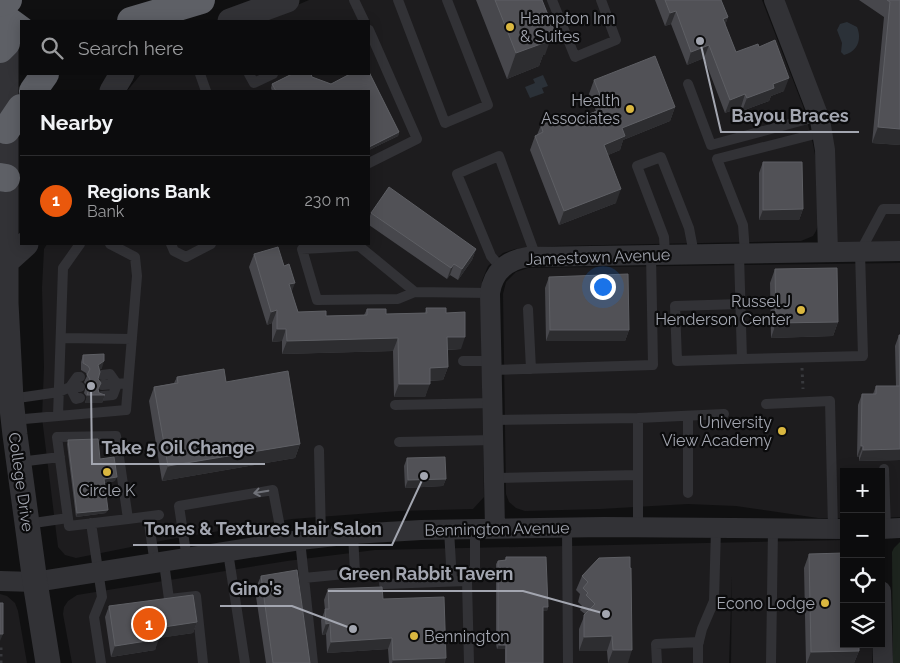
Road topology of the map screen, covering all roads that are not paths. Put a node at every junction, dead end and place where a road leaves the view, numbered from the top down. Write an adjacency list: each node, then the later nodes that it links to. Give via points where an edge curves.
1 (201, 0): 9 (highway)
2 (287, 0): 10 (street)
3 (354, 0): 11 (lane)
4 (398, 0): 5 (lane, via 445,123 488,105)
5 (446, 0)
6 (552, 0): 7 (lane, via 575,58 616,40)
7 (600, 0)
8 (774, 0): 23 (street)
9 (134, 20)
10 (233, 20)
11 (364, 20)
12 (7, 21): 24 (street, College Drive)
13 (370, 32): 25 (lane, via 417,139)
14 (44, 75): 20 (highway)
15 (121, 75): 21 (street)
16 (200, 75): 22 (lane)
17 (271, 75): 18 (lane)
18 (253, 83)
19 (688, 84): 23 (lane, via 711,145)
20 (34, 90)
21 (113, 90)
22 (205, 90)
23 (821, 124): 34 (street, via 826,150); 37 (lane, via 717,159 743,225)
24 (16, 126): 26 (street, College Drive)
25 (370, 162)
26 (9, 179): 40 (street, College Drive)
27 (900, 209): 35 (lane, via 883,209)
28 (25, 245): 40 (street)
29 (79, 245): 46 (lane, via 63,268)
30 (112, 245): 47 (lane, via 134,257 137,276)
31 (171, 245): 32 (lane, via 174,251 186,257)
32 (209, 245)
33 (900, 251): 35 (street, Jamestown Avenue)
34 (828, 252): 35 (street, Jamestown Avenue); 37 (street, Jamestown Avenue)
35 (860, 252): 48 (lane, via 863,356)
36 (694, 254): 37 (street, Jamestown Avenue); 38 (street, Jamestown Avenue); 38 (lane, via 689,228 661,157 637,166 664,237)
37 (742, 254): 44 (lane)
38 (658, 255): 39 (street, Jamestown Avenue); 51 (lane, via 653,365)
39 (536, 257): 41 (street, Jamestown Avenue, via 513,260); 41 (lane, via 499,156 457,174 491,256)
40 (2, 263): 58 (street, College Drive)
41 (501, 268): 43 (street)
42 (415, 292): 42 (lane, via 398,299 317,300 302,249 359,246); 43 (lane)
43 (490, 293): 50 (street)
44 (741, 304): 48 (lane); 48 (lane, via 675,306 677,361)
45 (528, 309): 51 (lane)
46 (60, 338): 47 (lane); 54 (lane)
47 (132, 339): 52 (lane)
48 (742, 359)
49 (463, 361): 50 (lane)
50 (492, 365): 51 (lane); 59 (street)
51 (531, 369)
52 (128, 383): 53 (lane); 61 (lane, via 126,410)
53 (117, 384): 53 (lane, via 110,374 102,385 113,395)
54 (59, 392): 55 (lane, via 77,384 76,399); 58 (lane); 61 (lane)
55 (80, 398)
56 (766, 404): 85 (lane, via 830,401)
57 (395, 405): 59 (lane)
58 (8, 406): 61 (lane); 68 (street, College Drive)
59 (493, 412): 63 (lane); 64 (street)
60 (724, 414): 62 (lane)
61 (58, 416)
62 (688, 416): 63 (lane); 72 (lane)
63 (638, 418): 69 (lane)
64 (494, 440): 65 (lane); 70 (street)
65 (399, 442)
66 (319, 450): 89 (lane)
67 (60, 457): 68 (lane); 75 (lane); 76 (lane, via 57,436 116,436)
68 (19, 462): 77 (street, College Drive)
69 (638, 474): 70 (lane); 79 (lane)
70 (494, 478): 80 (street)
71 (885, 481): 86 (lane)
72 (688, 493)
73 (159, 515): 74 (lane)
74 (148, 517): 76 (lane); 93 (lane)
75 (68, 518): 77 (lane); 78 (lane, via 69,526)
76 (128, 519): 78 (lane)
77 (27, 524): 98 (street, College Drive)
78 (91, 524): 94 (lane)
79 (638, 527): 81 (street, Bennington Avenue); 82 (street, Bennington Avenue)
80 (495, 528): 81 (street, Bennington Avenue); 83 (street, Bennington Avenue)
81 (567, 528): 109 (lane)
82 (716, 528): 84 (street, Bennington Avenue); 102 (lane, via 714,601)
83 (475, 529): 87 (street, Bennington Avenue); 97 (lane, via 475,567)
84 (772, 529): 85 (street, Bennington Avenue); 112 (lane)
85 (838, 529)
86 (889, 529)
87 (449, 530): 88 (street, Bennington Avenue); 99 (lane)
88 (354, 534): 89 (street, Bennington Avenue); 95 (lane, via 355,573)
89 (321, 537): 90 (street, Bennington Avenue)
90 (291, 541): 91 (street, Bennington Avenue); 92 (lane, one-way to 92, via 273,490 179,506); 95 (lane)
91 (228, 552): 92 (street, Bennington Avenue); 106 (lane)
92 (186, 559): 93 (street, Bennington Avenue)
93 (160, 563): 94 (street, Bennington Avenue); 105 (lane, via 169,599 196,596)
94 (98, 572): 98 (street, Bennington Avenue); 104 (lane, via 102,597 94,617)
95 (304, 578): 107 (lane)
96 (0, 581): 98 (street, Bennington Avenue)
97 (468, 581): 99 (lane); 108 (lane)
98 (35, 582): 103 (street, College Drive)
99 (452, 582): 100 (lane)
100 (384, 584)
101 (881, 603): 113 (street)
102 (698, 642): 110 (lane, via 656,644); 111 (lane)
103 (48, 663)
104 (101, 663)
105 (203, 663)
106 (245, 663)
107 (313, 663)
108 (469, 663)
109 (568, 663)
110 (657, 663)
111 (698, 663)
112 (771, 663)
113 (883, 663)

